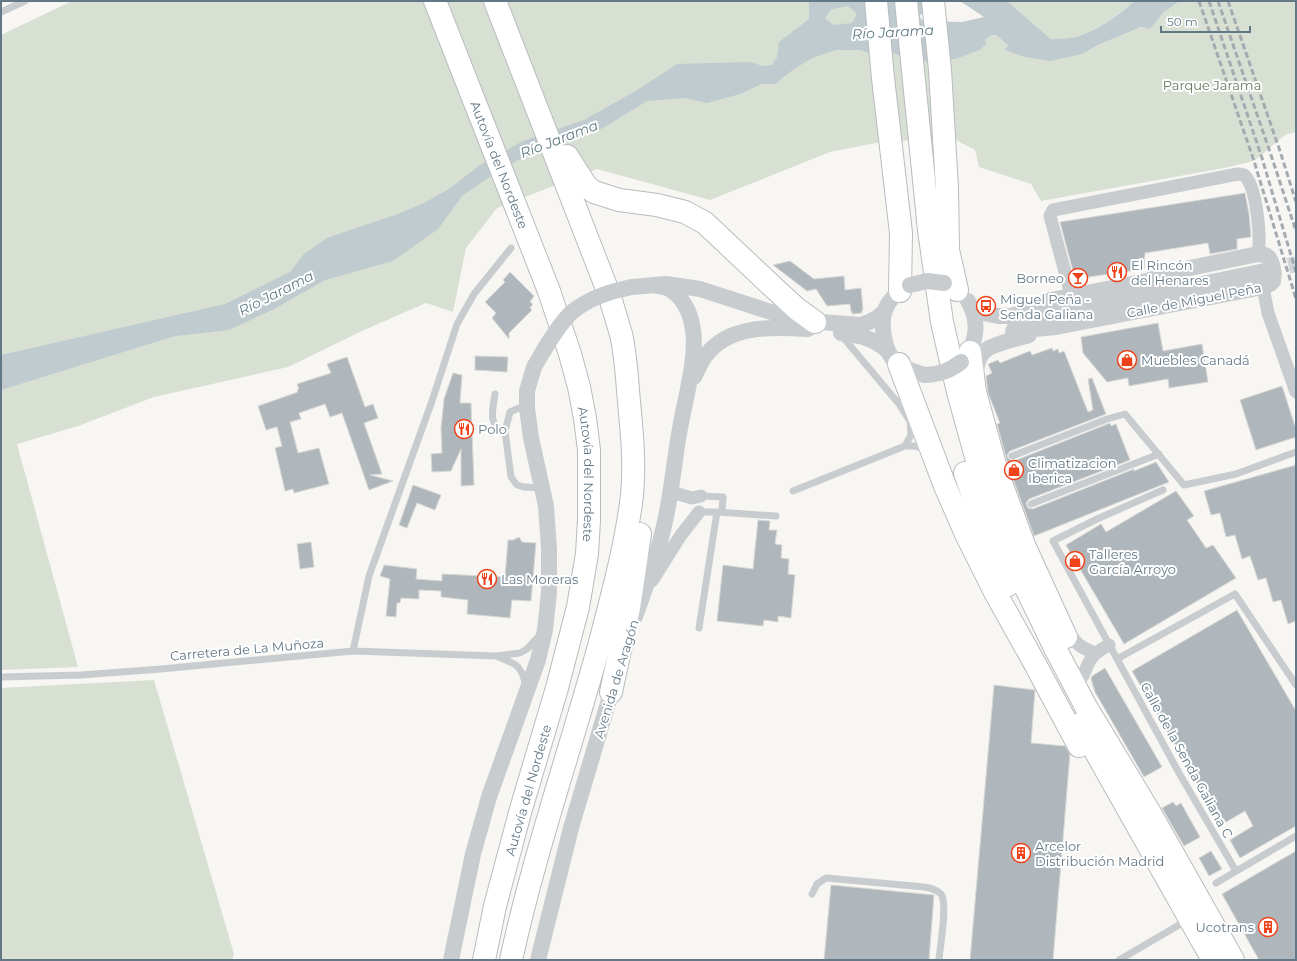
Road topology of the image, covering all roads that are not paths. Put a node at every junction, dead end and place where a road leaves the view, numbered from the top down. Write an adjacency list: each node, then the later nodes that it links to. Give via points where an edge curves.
1 (25, 1): 8 (lane)
2 (435, 1): 70 (highway, Autovía del Nordeste, via 549,291 579,388 586,418 589,450 587,554 578,607 558,688 497,899)
3 (495, 1): 10 (highway, via 538,109 574,169)
4 (876, 1): 9 (highway)
5 (892, 1): 9 (highway)
6 (906, 1): 9 (highway)
7 (933, 1): 15 (highway, via 940,70)
8 (1, 12)
9 (898, 75): 17 (highway, via 900,233); 63 (highway, via 929,230 942,322 978,464 1023,582 1056,650 1086,707); 76 (highway, via 927,324 943,395 964,470 984,528 1009,588 1075,716)
10 (579, 189): 22 (highway, via 619,200 686,212 705,223 797,309); 27 (highway, Autovía del Nordeste, via 621,335)
11 (511, 248): 54 (lane, via 474,294 457,324 369,576)
12 (1258, 254): 16 (street, Calle de Miguel Peña, via 1270,258 1274,272 1273,281); 18 (street, Calle de Miguel Peña, via 1166,273 1147,281); 18 (street, via 1259,224 1250,184 1244,175 1238,174 1053,210 1050,216)
13 (1265, 271): 21 (street)
14 (652, 285): 22 (street, via 676,285 700,290 791,318); 31 (street, Avenida de Aragón, via 664,287 676,294 689,313 694,343); 32 (street, bridge, via 618,289 592,299 572,313 557,330 534,367 527,391)
15 (951, 286): 17 (street, bridge, via 927,281); 19 (street, via 967,299)
16 (1263, 287): 21 (street, Calle de Miguel Peña); 29 (street, via 1268,313)
17 (905, 288): 20 (street, via 890,301)
18 (1073, 295): 23 (street, Calle de Miguel Peña, via 1051,300)
19 (971, 307): 23 (street, via 998,316); 25 (street, via 976,324)
20 (885, 311): 22 (street, via 860,325); 26 (street, via 884,334)
21 (1054, 321): 23 (street); 28 (street, via 986,350 977,364)
22 (815, 322)
23 (1011, 324): 25 (street)
24 (840, 333): 26 (street, Avenida de Aragón, via 876,341); 31 (street, Avenida de Aragón, via 780,328 754,329 735,334 715,346 705,356); 33 (lane, via 900,404)
25 (969, 352): 26 (street, bridge, via 951,370 925,375 912,372); 28 (highway)
26 (893, 357): 38 (highway)
27 (627, 375): 62 (highway, via 642,422 644,490 629,608); 71 (highway, Autovía del Nordeste, via 633,450 632,494 624,547)
28 (975, 392): 50 (highway, via 997,472 1024,545)
29 (1296, 392)
30 (495, 394): 34 (lane, via 493,422 500,430)
31 (686, 397): 43 (street, Avenida de Aragón)
32 (527, 408): 34 (lane, via 510,412); 40 (street)
33 (910, 422): 35 (lane, via 911,435); 38 (lane)
34 (505, 431): 40 (lane, via 511,477 517,485)
35 (905, 446): 38 (lane, via 915,446); 42 (lane)
36 (1296, 452): 37 (lane, via 1236,474 1184,485)
37 (1159, 454): 39 (lane, via 1125,414); 45 (lane)
38 (932, 455): 68 (highway, via 966,534 996,594)
39 (1012, 456)
40 (542, 488): 52 (street, via 546,506 550,592)
41 (1164, 490): 53 (lane, Calle de la Senda Galiana C, via 1053,541)
42 (793, 491)
43 (670, 492): 44 (street, via 692,498); 49 (street, Avenida de Aragón, via 663,530)
44 (701, 496): 47 (lane, via 723,497)
45 (1031, 504)
46 (700, 512): 47 (lane); 49 (street, via 681,535)
47 (719, 512): 48 (lane); 51 (lane)
48 (776, 516)
49 (642, 598): 62 (street, Avenida de Aragón)
50 (1052, 606): 55 (street, via 1076,643 1083,649); 58 (highway)
51 (699, 628)
52 (545, 630): 56 (lane, Carretera de La Muñoza, via 527,650); 61 (street)
53 (1109, 646): 55 (street); 57 (lane, Calle de la Senda Galiana C)
54 (353, 651): 56 (lane, Carretera de La Muñoza); 59 (lane, Carretera de La Muñoza, via 81,675)
55 (1095, 653): 58 (street)
56 (496, 656): 61 (lane, Carretera de La Muñoza, via 521,668)
57 (1117, 660): 60 (lane, via 1235,594); 65 (lane, Calle de la Senda Galiana C)
58 (1083, 676): 63 (highway)
59 (1, 677)
60 (1296, 685)
61 (528, 690): 69 (street, via 489,797)
62 (611, 692): 72 (street, Avenida de Aragón, via 571,828)
63 (1150, 813): 77 (highway)
64 (1296, 836): 65 (lane)
65 (1236, 871): 66 (lane)
66 (1216, 884)
67 (812, 894): 73 (lane, via 817,884 826,878 936,890 942,895 944,905)
68 (1179, 925): 74 (lane); 75 (highway)
69 (451, 960)
70 (484, 960)
71 (511, 960)
72 (538, 960)
73 (939, 960)
74 (1119, 960)
75 (1199, 960)
76 (1213, 960)
77 (1233, 960)

